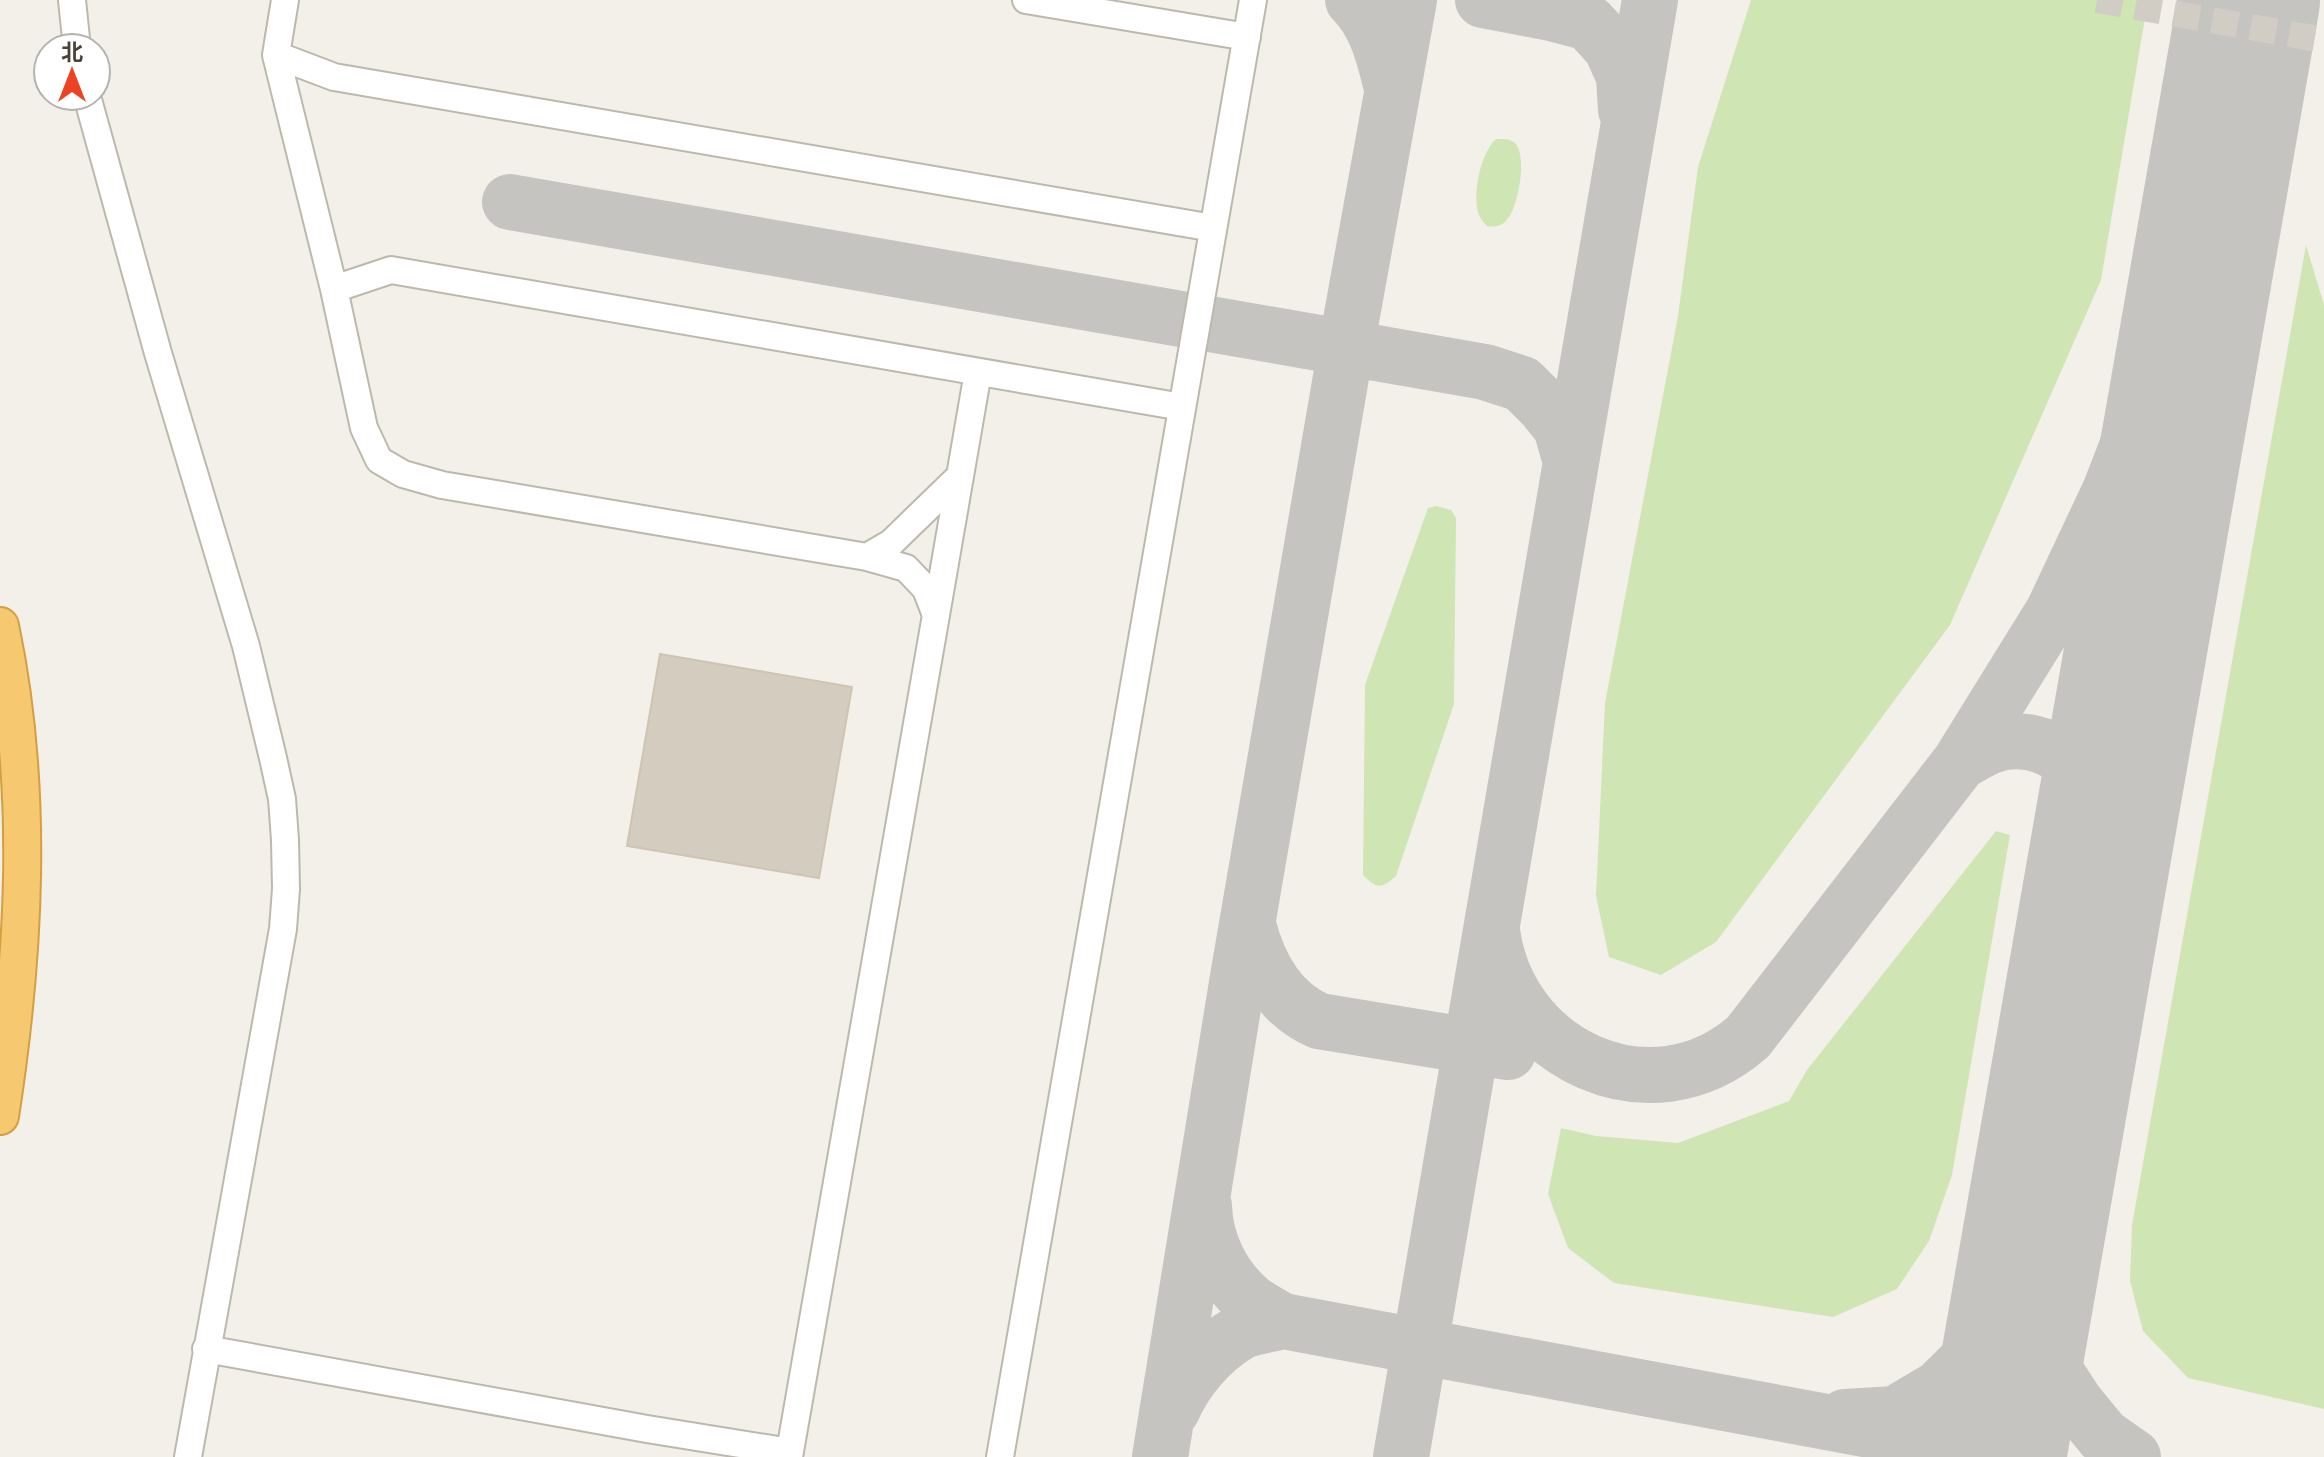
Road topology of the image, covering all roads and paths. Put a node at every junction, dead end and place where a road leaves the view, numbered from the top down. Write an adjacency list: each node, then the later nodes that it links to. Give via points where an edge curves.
1 (72, 0): 5 (street)
2 (285, 0): 7 (street)
3 (1026, 0): 6 (street)
4 (1253, 0): 6 (street)
5 (75, 32)
6 (1247, 37): 9 (street)
7 (276, 55): 9 (street, via 334,77); 10 (street)
8 (91, 112): 18 (street, via 246,646 283,812 283,929)
9 (1213, 228): 12 (street)
10 (334, 289): 11 (street, via 391,270); 14 (street, via 364,428 379,460 403,474)
11 (978, 372): 12 (street); 13 (street)
12 (1182, 407): 21 (street)
13 (960, 476): 14 (street, via 891,543); 15 (street)
14 (867, 557): 15 (street, via 906,568 926,589)
15 (936, 615): 19 (street)
16 (0, 626): 17 (highway, via 19,777 22,893)
17 (0, 1116)
18 (204, 1360): 19 (street); 20 (street)
19 (789, 1454)
20 (188, 1457)
21 (1000, 1457)

